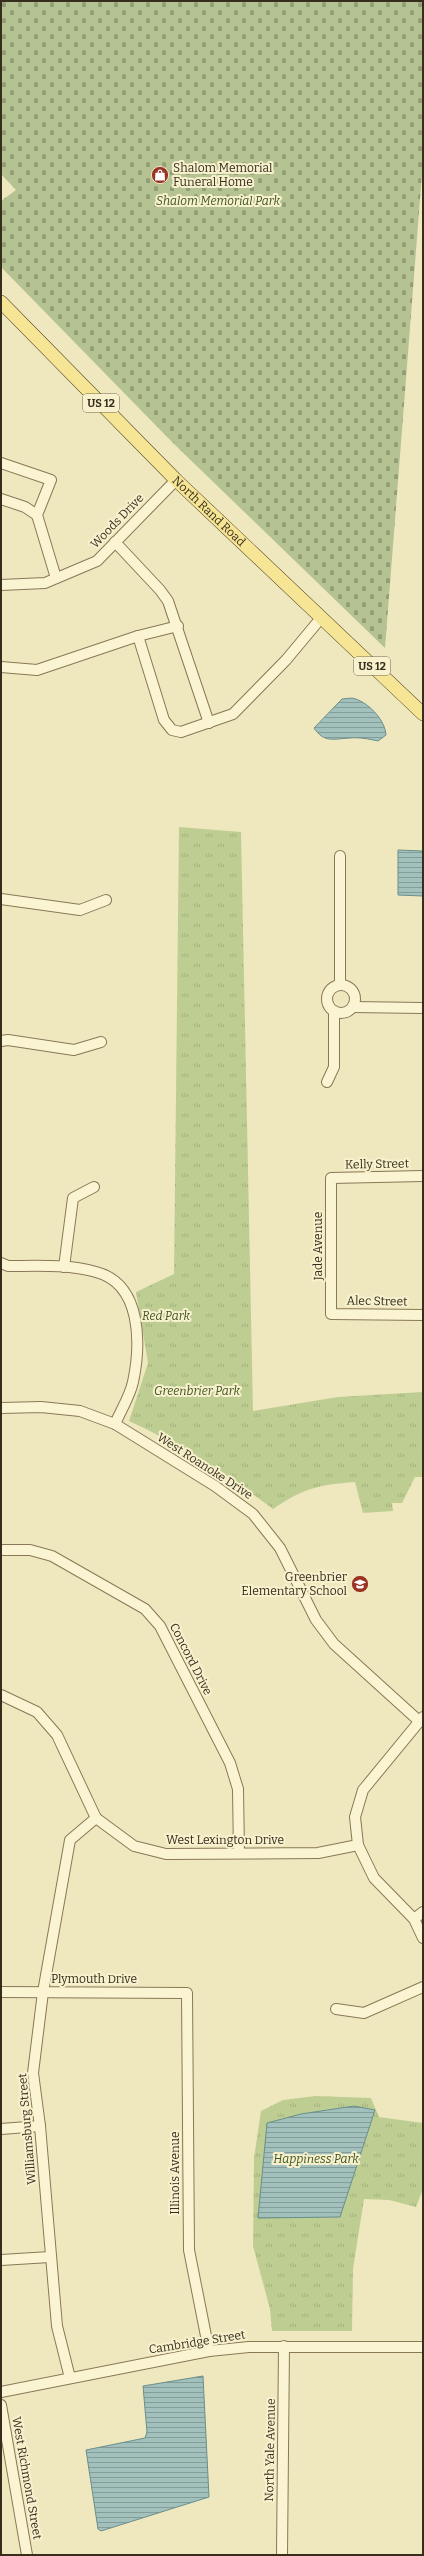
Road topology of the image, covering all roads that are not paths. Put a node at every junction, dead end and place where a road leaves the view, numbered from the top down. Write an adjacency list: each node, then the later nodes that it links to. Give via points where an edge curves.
1 (1, 302): 3 (main road, North Rand Road / US 12)
2 (1, 463): 5 (street, via 50,480)
3 (176, 480): 6 (street, Woods Drive); 9 (main road, North Rand Road / US 12)
4 (1, 499): 5 (street, via 25,507)
5 (37, 515): 7 (street)
6 (115, 542): 7 (street, Woods Drive, via 97,561); 10 (street, via 160,590 168,601)
7 (56, 578): 8 (street, Woods Drive, via 45,583)
8 (1, 585)
9 (321, 618): 13 (main road, North Rand Road / US 12); 14 (street, via 286,660 233,714)
10 (178, 626): 11 (street); 14 (street)
11 (138, 636): 12 (street, via 37,670); 14 (street, via 169,727 181,732)
12 (1, 667)
13 (423, 714)
14 (209, 723)
15 (340, 856): 18 (street)
16 (1, 899): 17 (street, via 80,910)
17 (106, 900)
18 (340, 985): 19 (street, via 348,987 354,994); 21 (street, via 332,989 327,997 329,1006)
19 (353, 1007): 20 (street); 21 (street, via 342,1013)
20 (423, 1008)
21 (334, 1011): 24 (street, via 334,1067)
22 (1, 1041): 23 (street, via 74,1050)
23 (101, 1042)
24 (327, 1082)
25 (423, 1176): 26 (street, Kelly Street)
26 (331, 1178): 30 (street, Jade Avenue)
27 (94, 1186): 29 (street, via 73,1198)
28 (1, 1263): 29 (street, via 8,1266)
29 (64, 1267): 33 (street, via 97,1272 118,1283 130,1300 136,1322 137,1350 133,1383)
30 (331, 1314): 31 (street, Alec Street)
31 (423, 1315)
32 (1, 1408): 33 (street, West Roanoke Drive, via 41,1407 80,1411)
33 (115, 1424): 36 (street, West Roanoke Drive, via 215,1486 253,1514 280,1548 316,1620 334,1644)
34 (1, 1550): 39 (street, Concord Drive, via 30,1550 52,1556 144,1610 160,1626 230,1763 238,1789)
35 (1, 1695): 37 (street, West Lexington Drive, via 37,1712 57,1735)
36 (421, 1719): 38 (street, via 363,1790 355,1817)
37 (96, 1818): 39 (street, West Lexington Drive, via 134,1846 166,1854); 45 (street, Williamsburg Street, via 70,1840)
38 (358, 1845): 39 (street, West Lexington Drive, via 318,1853); 41 (street, via 374,1878)
39 (239, 1853)
40 (423, 1912): 41 (street)
41 (414, 1919): 42 (street)
42 (423, 1938)
43 (423, 1987): 47 (street, via 364,2013)
44 (1, 1992): 45 (street, Plymouth Drive)
45 (43, 1992): 46 (street, Plymouth Drive); 48 (street, Williamsburg Street, via 33,2073)
46 (187, 1993): 54 (street, Illinois Avenue, via 189,2250)
47 (336, 2009)
48 (40, 2126): 49 (street); 50 (street, Williamsburg Street)
49 (1, 2128)
50 (50, 2257): 51 (street); 55 (street, Williamsburg Street, via 57,2326)
51 (1, 2260)
52 (284, 2346): 53 (street, Cambridge Street); 54 (street, Cambridge Street); 59 (street, North Yale Avenue)
53 (423, 2347)
54 (209, 2351): 55 (street, Cambridge Street)
55 (70, 2378): 56 (street, Cambridge Street)
56 (1, 2392)
57 (1, 2405): 58 (street, West Richmond Street)
58 (27, 2555)
59 (282, 2555)

